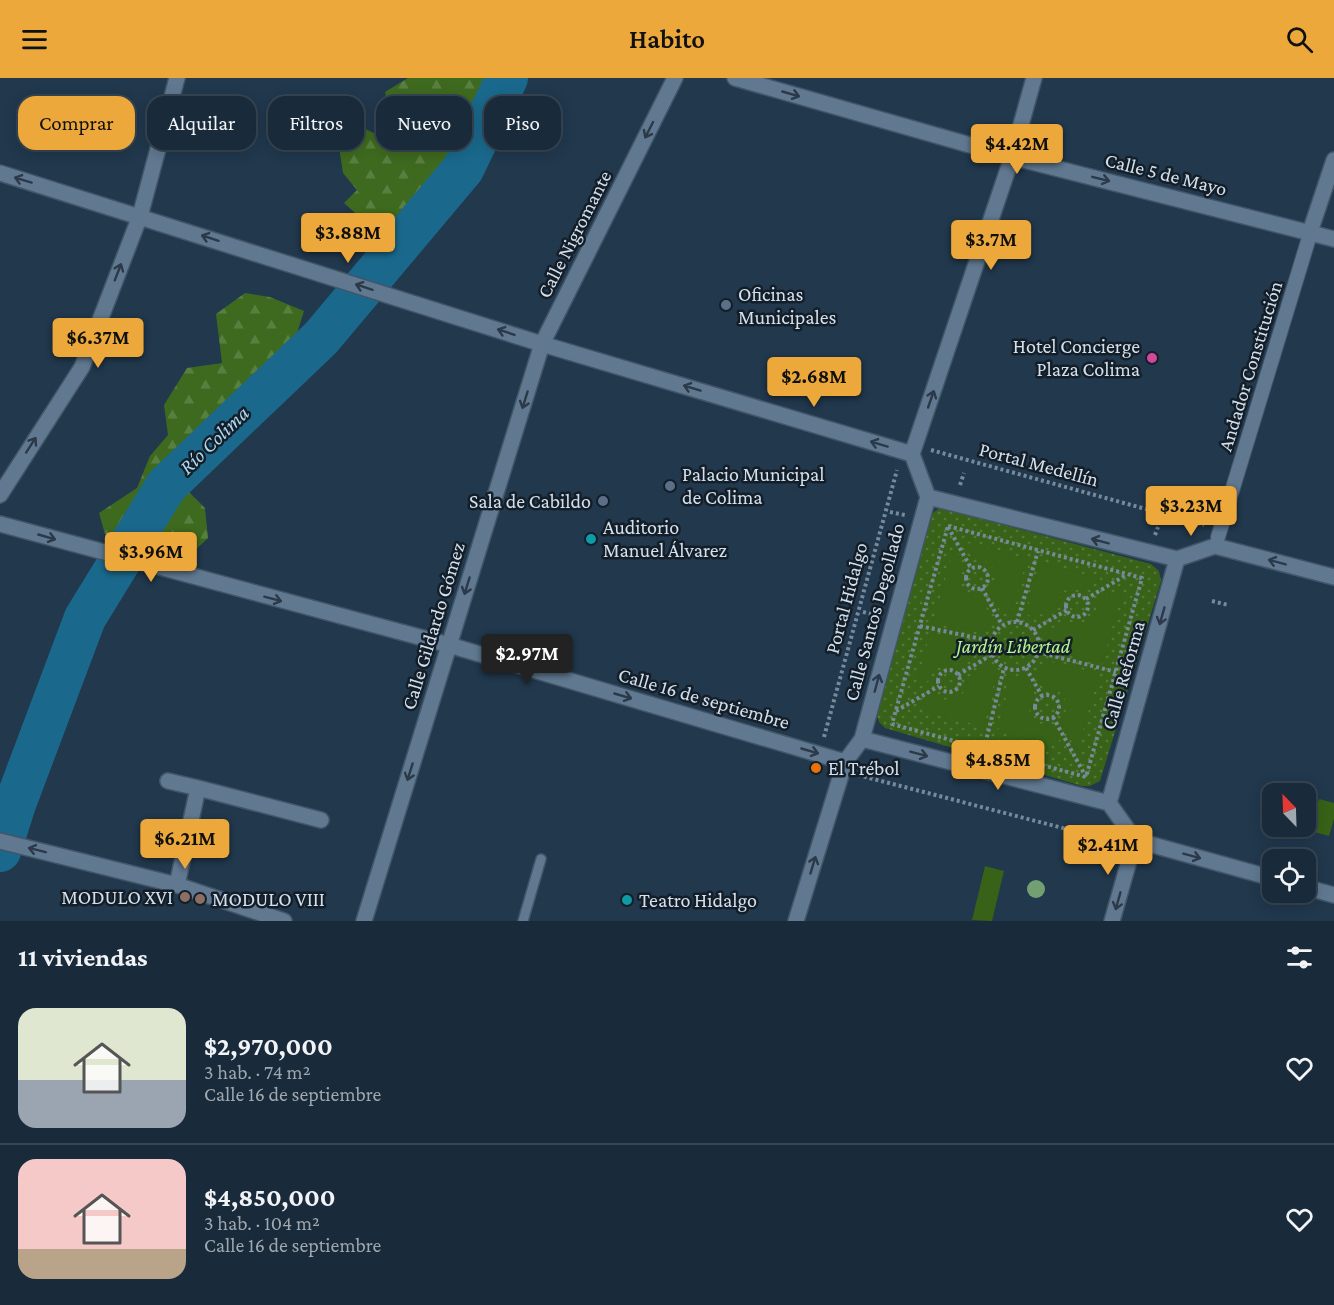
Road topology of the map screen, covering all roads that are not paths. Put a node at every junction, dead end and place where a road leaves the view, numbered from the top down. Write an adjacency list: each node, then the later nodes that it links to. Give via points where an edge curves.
1 (177, 78): 8 (street)
2 (675, 78): 11 (street, Calle Nigromante, one-way to 11)
3 (735, 78): 5 (street, Calle 5 de Mayo, one-way to 5)
4 (1034, 78): 5 (street)
5 (1012, 157): 9 (street, Calle 5 de Mayo, one-way to 9); 12 (street, one-way to 5)
6 (1334, 160): 9 (street)
7 (0, 173): 8 (street, one-way to 7)
8 (140, 216): 11 (street, one-way to 8); 13 (street, one-way to 8, via 82,367)
9 (1309, 237): 10 (street); 16 (street, Andador Constitución)
10 (1334, 239)
11 (542, 344): 12 (street, one-way to 11); 19 (street, Calle Gildardo Gómez, one-way to 19)
12 (919, 452): 14 (street)
13 (0, 495)
14 (928, 497): 17 (street, one-way to 14); 20 (street, Calle Santos Degollado, one-way to 14)
15 (0, 524): 19 (street, Calle 16 de septiembre, one-way to 19)
16 (1216, 537): 17 (street); 18 (street, one-way to 16)
17 (1178, 559): 24 (street, Calle Reforma, one-way to 24)
18 (1334, 577)
19 (449, 645): 21 (street, Calle 16 de septiembre, one-way to 21); 34 (street, Calle Gildardo Gómez, one-way to 34)
20 (862, 739): 21 (street); 24 (street, one-way to 24)
21 (845, 762): 36 (street, one-way to 21)
22 (168, 781): 23 (street)
23 (198, 788): 25 (street); 30 (street)
24 (1109, 803): 27 (street)
25 (321, 820)
26 (0, 841): 30 (street, one-way to 26)
27 (1130, 842): 29 (street, one-way to 29); 37 (street, one-way to 37)
28 (541, 859): 35 (lane)
29 (1262, 875)
30 (177, 885): 33 (street)
31 (1316, 890): 32 (street)
32 (1334, 895)
33 (284, 921)
34 (364, 921)
35 (523, 921)
36 (796, 921)
37 (1112, 921)

